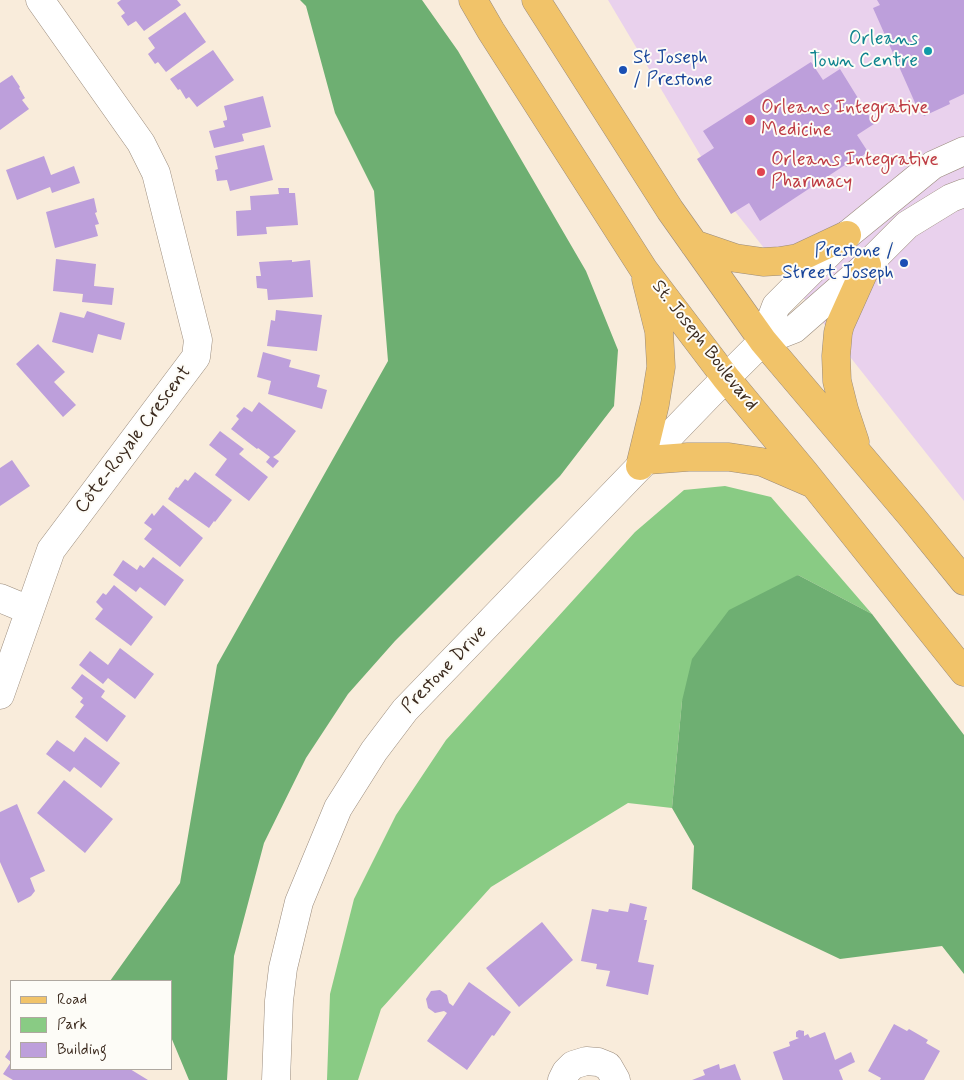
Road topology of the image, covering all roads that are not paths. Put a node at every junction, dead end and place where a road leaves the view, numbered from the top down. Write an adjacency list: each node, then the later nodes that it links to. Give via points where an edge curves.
1 (40, 0): 17 (street, Côte-Royale Crescent, via 140,143 156,173 198,340 196,357 51,550)
2 (473, 0): 9 (main road, St. Joseph Boulevard)
3 (536, 0): 7 (main road)
4 (964, 151): 6 (street, Prestone Drive, via 933,165)
5 (964, 193): 8 (street, Prestone Drive, via 907,225)
6 (847, 235): 7 (main road, via 798,258 780,261 735,258); 10 (street, Prestone Drive, via 776,306)
7 (694, 244): 10 (main road)
8 (867, 265): 10 (street, Prestone Drive, via 794,329); 12 (main road, via 840,325 836,356 837,381)
9 (644, 270): 11 (main road, St. Joseph Boulevard); 13 (main road, via 659,331 661,367)
10 (763, 341): 11 (street, Prestone Drive); 12 (main road)
11 (726, 378): 13 (street, Prestone Drive); 14 (main road, St. Joseph Boulevard)
12 (860, 456): 15 (main road)
13 (644, 463): 14 (main road, via 688,457 729,457 762,462); 20 (street, Prestone Drive, via 405,710 355,778 338,808 310,873 290,933 279,1001)
14 (814, 484): 18 (main road, St. Joseph Boulevard)
15 (964, 581)
16 (0, 598): 17 (street)
17 (29, 610): 19 (street, Côte-Royale Crescent)
18 (964, 672)
19 (0, 695)
20 (276, 1080)
21 (562, 1080): 22 (street, via 573,1065 586,1061 608,1066)
22 (616, 1080)

